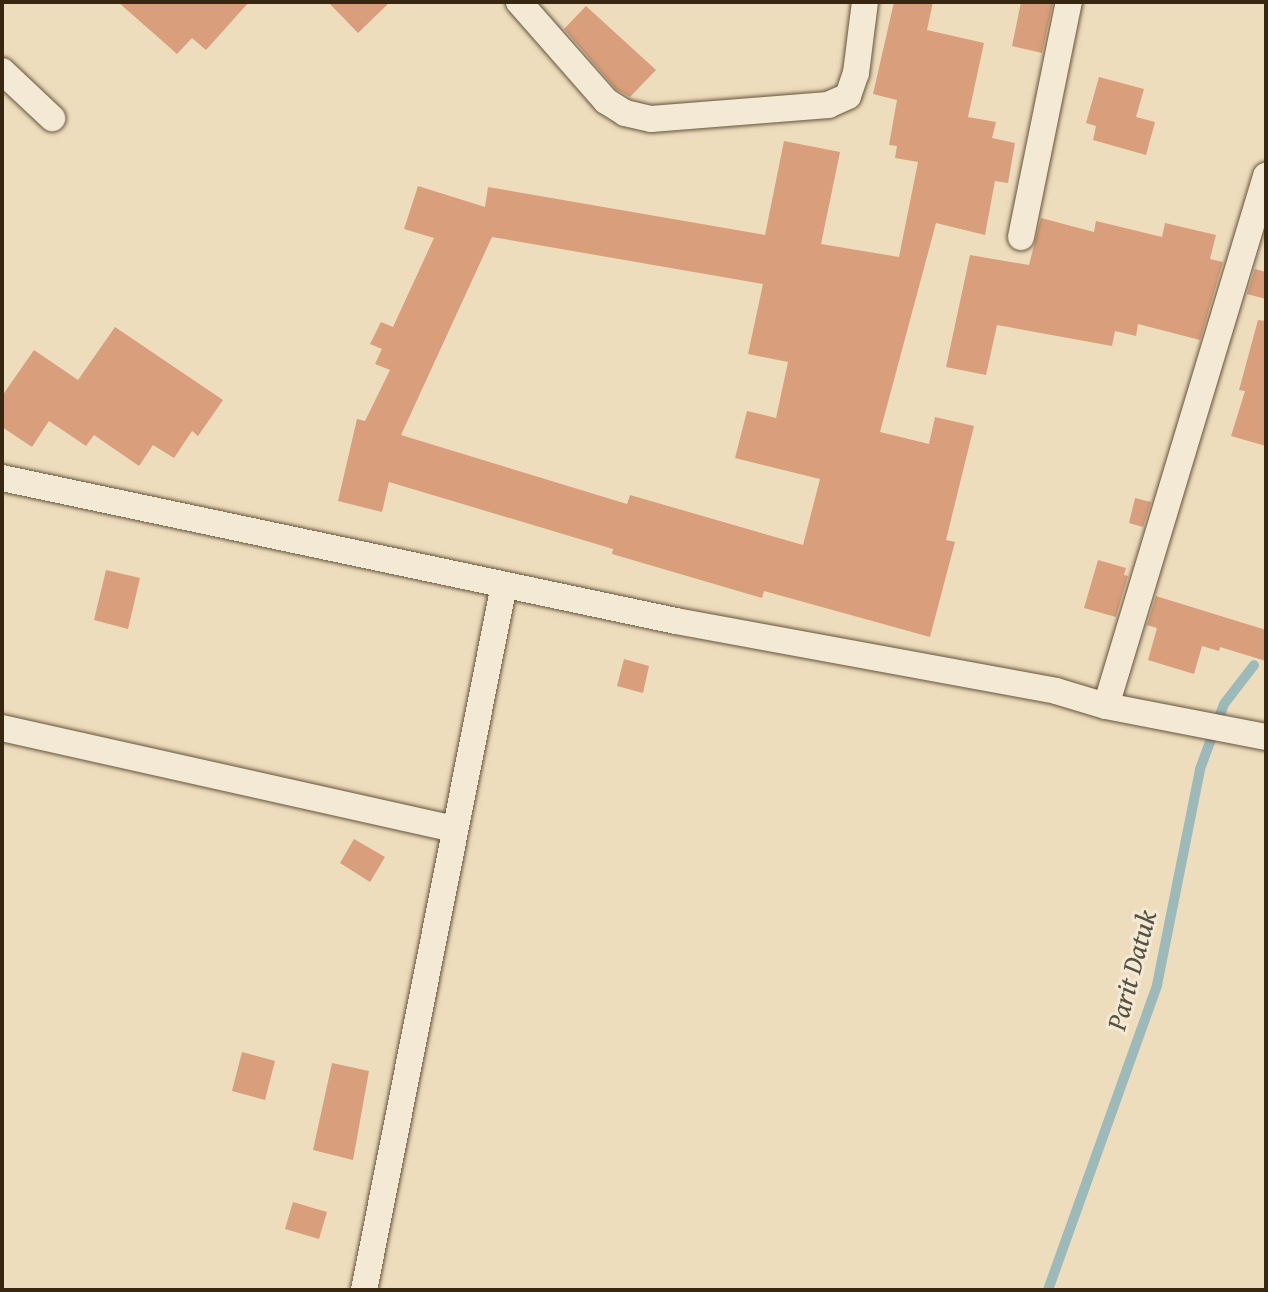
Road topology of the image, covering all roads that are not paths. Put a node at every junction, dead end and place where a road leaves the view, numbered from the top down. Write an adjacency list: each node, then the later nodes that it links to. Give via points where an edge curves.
1 (519, 2): 2 (street, via 606,101 625,113 651,119 828,105 848,96)
2 (865, 2)
3 (1069, 2): 7 (street)
4 (2, 71): 5 (street)
5 (52, 118)
6 (1266, 176): 10 (street)
7 (1021, 237)
8 (2, 478): 9 (street)
9 (504, 585): 10 (street, via 1056,691); 13 (street)
10 (1106, 706): 12 (street)
11 (2, 728): 13 (street)
12 (1255, 735)
13 (455, 829): 14 (street)
14 (364, 1290)

